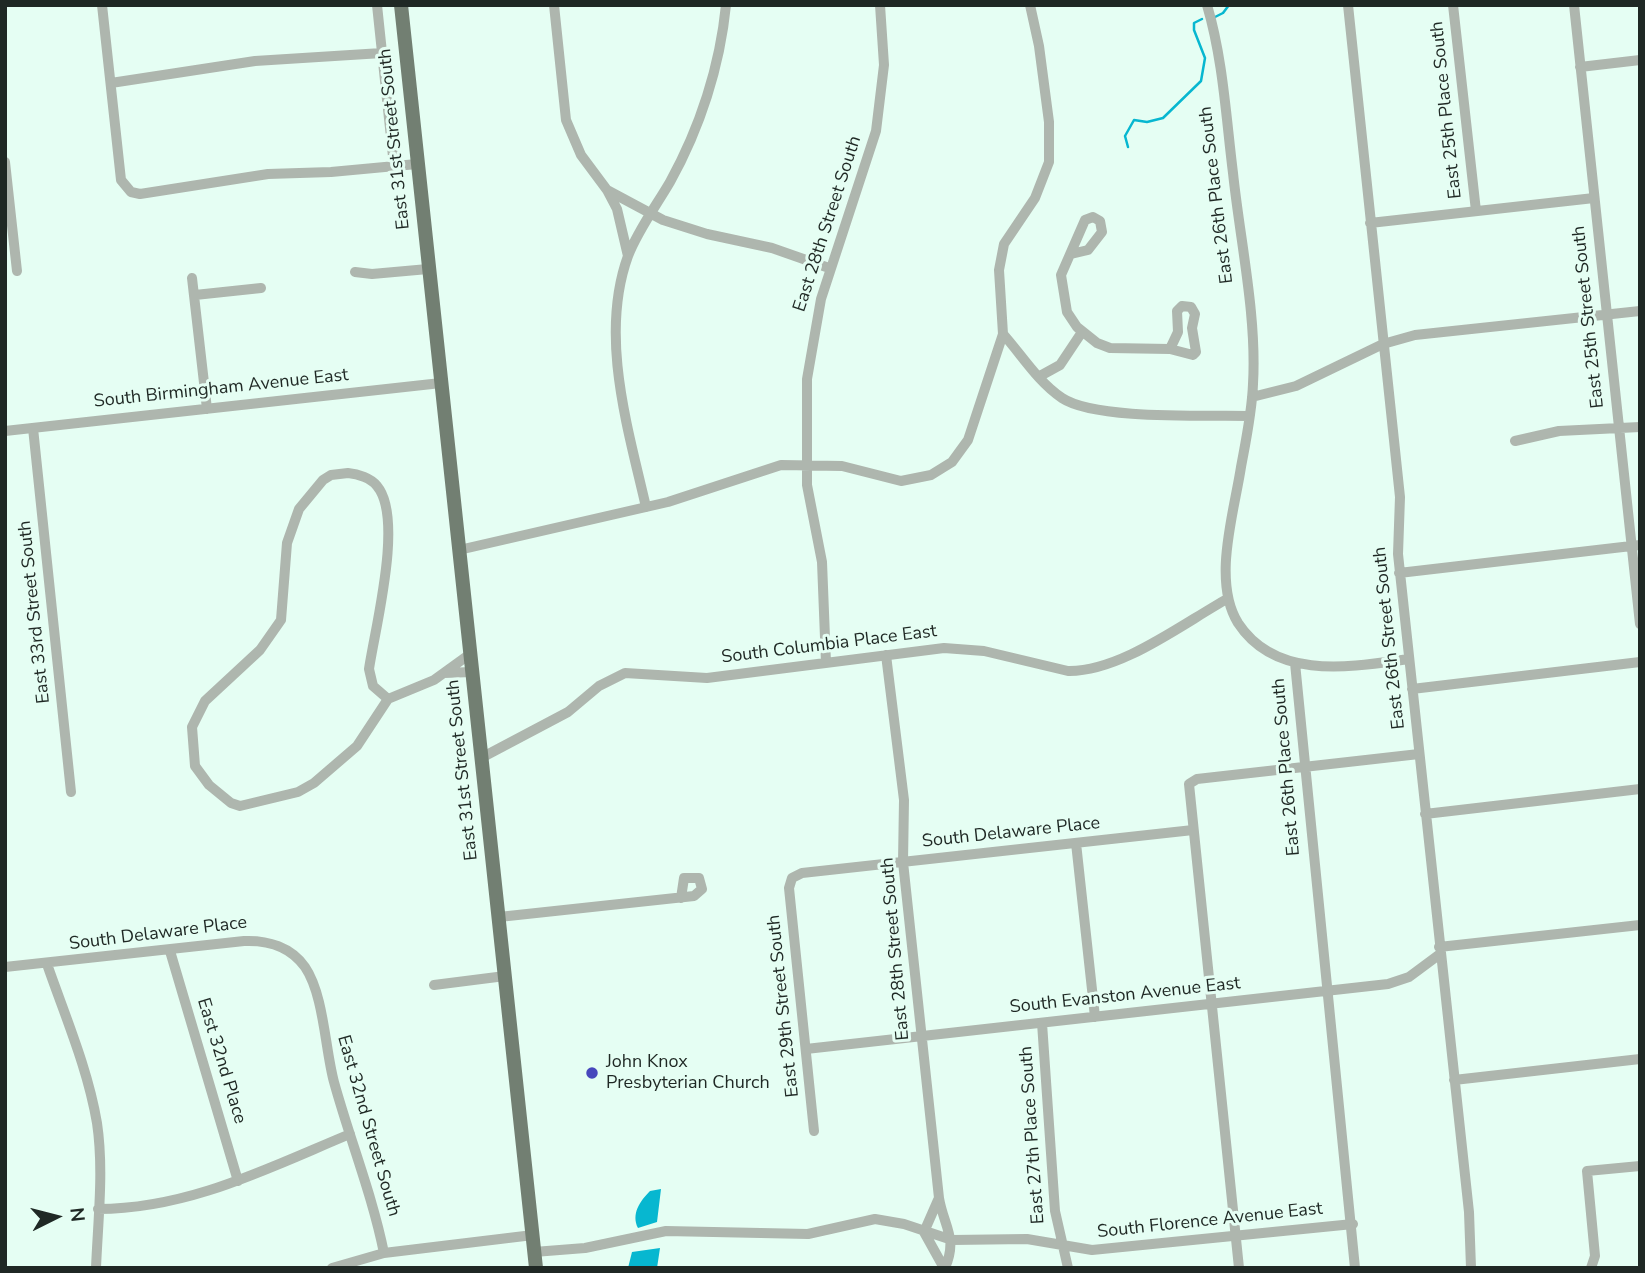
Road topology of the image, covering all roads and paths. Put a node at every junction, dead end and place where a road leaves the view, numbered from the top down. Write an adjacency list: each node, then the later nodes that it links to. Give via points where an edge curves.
1 (102, 5): 15 (street)
2 (377, 5): 12 (street, East 31st Street South)
3 (401, 5): 17 (main road, East 31st Street South)
4 (554, 5): 19 (street, via 566,120 581,155)
5 (726, 5): 22 (street, via 716,64 698,121)
6 (880, 5): 26 (street, East 28th Street South, via 884,65 876,131)
7 (1030, 5): 36 (street, via 1050,151 1042,185 1001,252)
8 (1207, 5): 41 (street, East 26th Place South, via 1227,123)
9 (1348, 5): 23 (street, East 26th Street South)
10 (1453, 5): 21 (street, East 25th Place South)
11 (1574, 5): 14 (street, East 25th Street South)
12 (382, 53): 15 (street, via 256,61); 18 (street, East 31st Street South)
13 (1640, 60): 14 (street)
14 (1580, 67): 20 (street, East 25th Street South)
15 (111, 83): 18 (street, via 121,180 126,189 140,194 268,174)
16 (5, 162): 28 (street)
17 (417, 164): 18 (street); 27 (main road, East 31st Street South)
18 (394, 166)
19 (607, 190): 22 (street); 25 (street, via 617,209)
20 (1594, 198): 21 (street); 34 (street, East 25th Street South)
21 (1476, 211): 23 (street)
22 (650, 215): 25 (street); 26 (street)
23 (1370, 223): 37 (street, East 26th Street South)
24 (1071, 254): 35 (street, via 1061,272 1062,293 1067,312)
25 (628, 256): 54 (street, via 615,322 630,436)
26 (829, 268): 53 (street, East 28th Street South, via 809,358)
27 (428, 269): 29 (street); 43 (main road, East 31st Street South)
28 (17, 271)
29 (355, 272)
30 (192, 278): 32 (street)
31 (261, 288): 32 (street)
32 (195, 295): 46 (street)
33 (1640, 311): 34 (street)
34 (1607, 314): 37 (street, via 1424,334); 50 (street, East 25th Street South)
35 (1082, 332): 38 (street, via 1110,348); 42 (street, via 1060,365)
36 (1003, 334): 39 (street); 40 (street)
37 (1383, 344): 44 (street, via 1322,375); 57 (street, East 26th Street South, via 1401,508)
38 (1170, 349): 38 (street, via 1178,332 1177,311 1191,307 1196,352 1189,356)
39 (1019, 353): 40 (street); 42 (street)
40 (996, 356): 53 (street, via 968,440 942,470 922,479 901,481)
41 (1254, 374): 44 (street); 45 (street, East 26th Place South)
42 (1040, 376): 47 (street, via 1062,398 1078,406)
43 (441, 383): 46 (street, South Birmingham Avenue East); 56 (main road, East 31st Street South)
44 (1280, 389): 45 (street)
45 (1252, 397): 47 (street, East 26th Place South)
46 (208, 409): 49 (street, South Birmingham Avenue East)
47 (1249, 416): 58 (street, East 26th Place South, via 1226,564)
48 (1640, 427): 50 (street)
49 (33, 428): 51 (street, South Birmingham Avenue East); 74 (street, East 33rd Street South)
50 (1619, 428): 52 (street, via 1559,431); 55 (street, East 25th Street South)
51 (5, 431)
52 (1515, 442)
53 (809, 463): 54 (street, via 781,465); 64 (street, East 28th Street South, via 807,485 824,582)
54 (646, 507): 56 (street)
55 (1636, 546): 57 (street); 59 (street, East 25th Street South)
56 (459, 550): 60 (main road, East 31st Street South)
57 (1399, 573): 62 (street, East 26th Street South)
58 (1227, 599): 61 (street, South Columbia Place East, via 1097,669 1068,671 966,649); 65 (street, East 26th Place South, via 1250,637)
59 (1640, 624)
60 (471, 654): 66 (main road, East 31st Street South); 67 (street)
61 (886, 655): 64 (street, South Columbia Place East); 78 (street, East 28th Street South, via 904,800)
62 (1409, 659): 65 (street, via 1340,667); 68 (street, East 26th Street South)
63 (1640, 662): 68 (street)
64 (826, 663): 71 (street, South Columbia Place East, via 708,678 625,673 599,686 568,712)
65 (1295, 663): 72 (street, East 26th Place South)
66 (472, 672): 67 (street); 71 (main road, East 31st Street South)
67 (444, 673): 69 (street)
68 (1412, 689): 70 (street, East 26th Street South)
69 (388, 699): 69 (street, via 373,686 369,669 389,550 382,496 379,488 363,477 331,475 305,498 290,529 281,620 260,650 214,691 197,714 191,736 195,766 209,785 240,806 298,792 357,746)
70 (1419, 754): 72 (street); 75 (street, East 26th Street South)
71 (481, 758): 81 (main road, East 31st Street South)
72 (1304, 767): 76 (street, via 1197,779 1189,784); 90 (street, East 26th Place South)
73 (1640, 789): 75 (street)
74 (72, 792)
75 (1425, 814): 85 (street, East 26th Street South)
76 (1193, 830): 77 (street, South Delaware Place); 91 (street)
77 (1076, 843): 78 (street, South Delaware Place); 92 (street)
78 (903, 862): 79 (street, South Delaware Place); 94 (street, East 28th Street South)
79 (792, 877): 95 (street, East 29th Street South, via 789,888)
80 (681, 898): 81 (street)
81 (499, 917): 88 (main road, East 31st Street South)
82 (1640, 925): 85 (street, South Evanston Avenue East)
83 (273, 943): 84 (street, South Delaware Place, via 244,941); 99 (street, East 32nd Street South, via 297,958 312,979)
84 (170, 951): 86 (street, South Delaware Place); 101 (street, East 32nd Place)
85 (1439, 951): 90 (street, South Evanston Avenue East, via 1398,982); 97 (street, East 26th Street South)
86 (47, 964): 87 (street); 103 (street, via 94,1110 100,1147)
87 (5, 967)
88 (505, 976): 89 (street); 106 (main road, East 31st Street South)
89 (434, 985)
90 (1328, 991): 91 (street, South Evanston Avenue East); 104 (street, East 26th Place South)
91 (1212, 1005): 92 (street, South Evanston Avenue East); 107 (street)
92 (1095, 1017): 93 (street, South Evanston Avenue East)
93 (1042, 1023): 94 (street, South Evanston Avenue East); 109 (street, East 27th Place South)
94 (922, 1037): 95 (street, South Evanston Avenue East); 102 (street, East 28th Street South)
95 (806, 1049): 98 (street, East 29th Street South)
96 (1640, 1059): 97 (street)
97 (1454, 1080): 120 (street, East 26th Street South)
98 (814, 1131)
99 (350, 1134): 101 (street); 111 (street, East 32nd Street South, via 369,1185)
100 (1640, 1166): 112 (street, via 1587,1171 1595,1256)
101 (238, 1181): 103 (street, via 174,1202)
102 (939, 1198): 105 (street, East 28th Street South); 108 (street, East 28th Street South)
103 (98, 1209): 113 (street)
104 (1353, 1224): 107 (street, South Florence Avenue East); 119 (street, East 26th Place South)
105 (924, 1232): 108 (street, South Florence Avenue East); 110 (street, South Florence Avenue East, via 875,1219 808,1234 666,1231 585,1248); 116 (street, East 28th Street South)
106 (533, 1235): 110 (main road, East 31st Street South); 111 (street)
107 (1237, 1237): 109 (street, South Florence Avenue East, via 1104,1250); 118 (street)
108 (951, 1240): 109 (street, South Florence Avenue East, via 1027,1239); 116 (street, East 28th Street South)
109 (1061, 1244): 117 (street, East 27th Place South)
110 (534, 1252): 115 (main road, East 31st Street South)
111 (384, 1253): 114 (street)
112 (1591, 1267)
113 (96, 1268)
114 (332, 1268)
115 (536, 1268)
116 (945, 1268)
117 (1068, 1268)
118 (1239, 1268)
119 (1355, 1268)
120 (1471, 1268)

